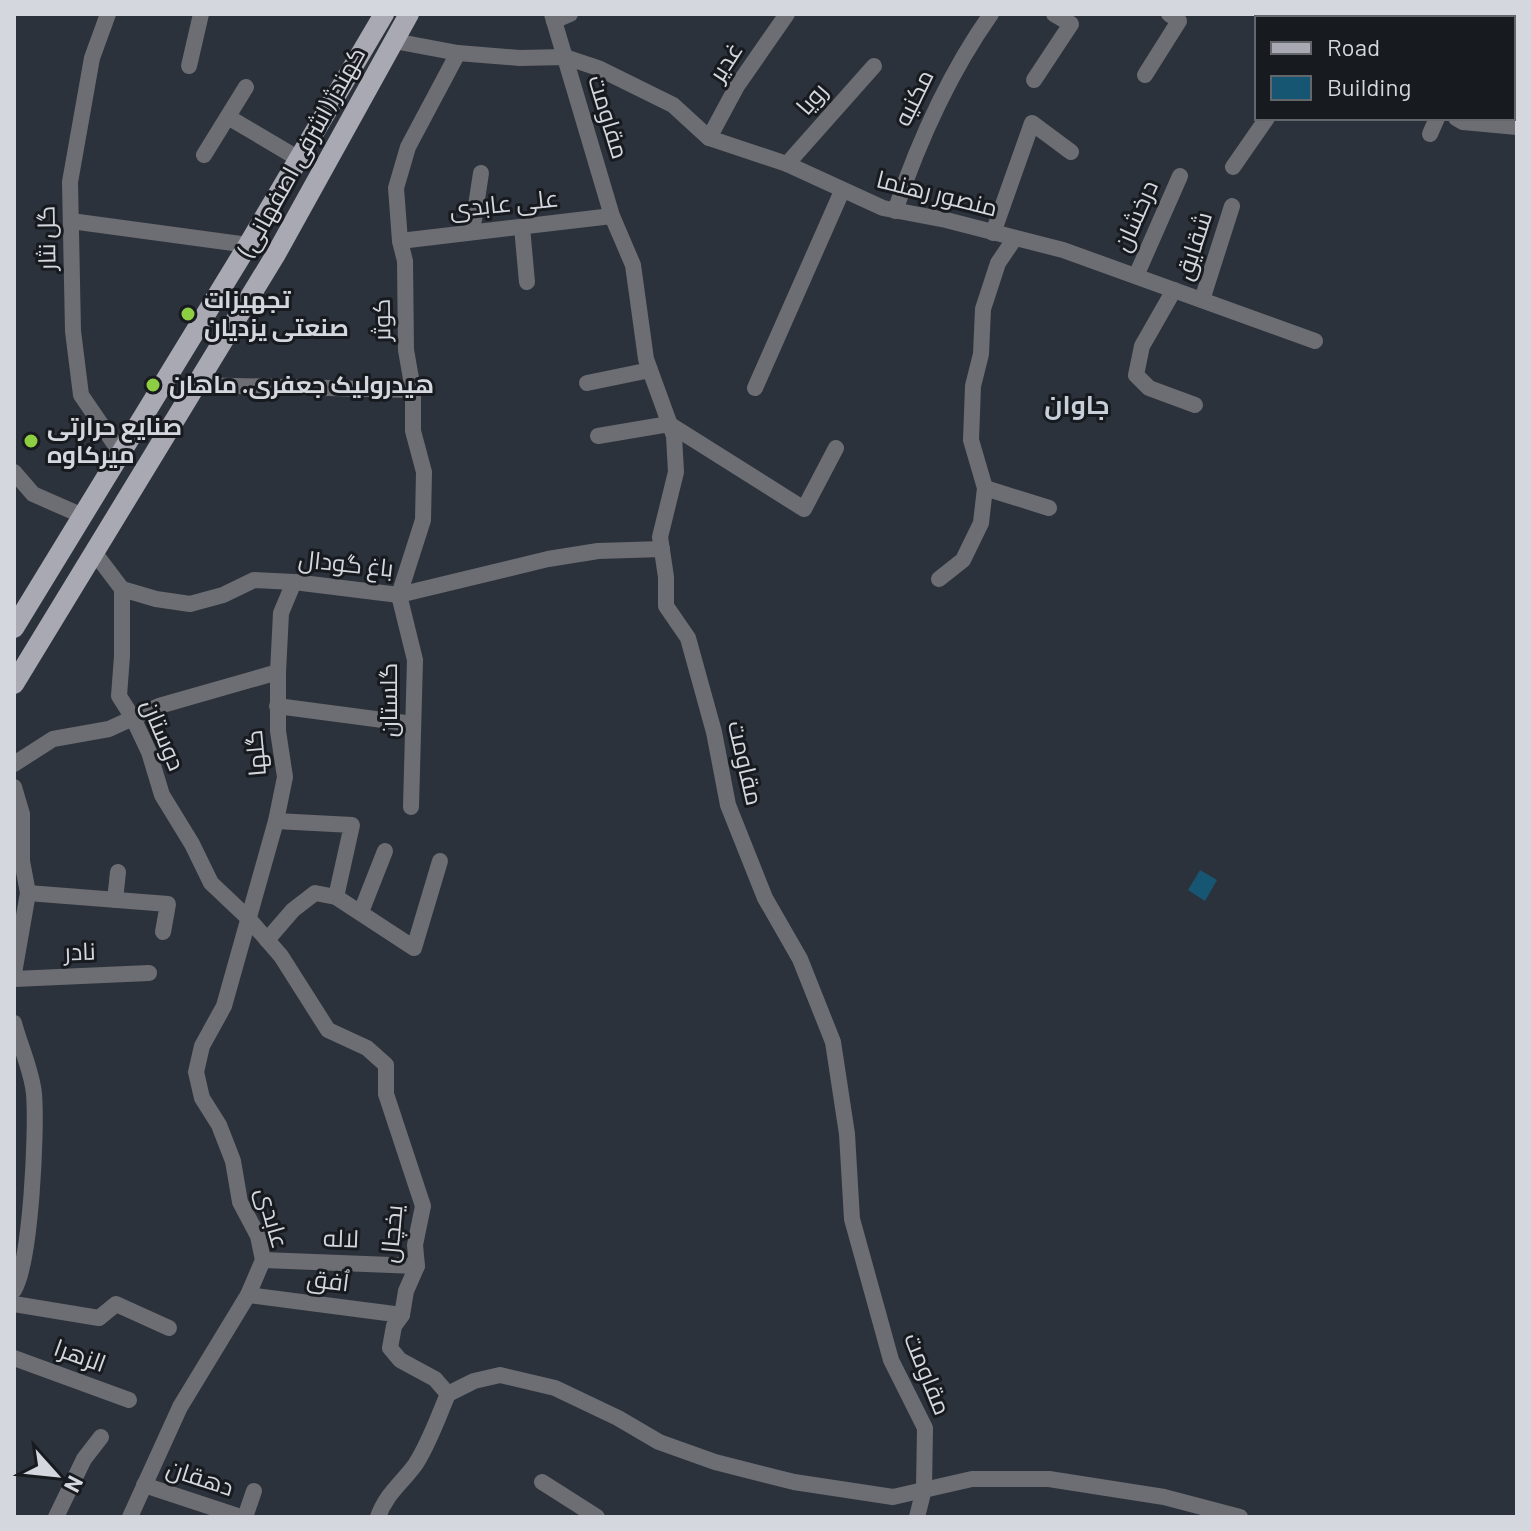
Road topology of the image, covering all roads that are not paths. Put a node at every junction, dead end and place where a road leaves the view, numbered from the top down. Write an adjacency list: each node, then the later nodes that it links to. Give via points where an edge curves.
1 (108, 14): 37 (street, گل نثار, via 92,58 70,182)
2 (201, 14): 14 (street)
3 (384, 14): 12 (main road, کهندژ (اشرفی اصفهانی))
4 (409, 14): 10 (main road, کهندژ (اشرفی اصفهانی))
5 (787, 14): 23 (street, غدیر)
6 (991, 14): 35 (street, مکنیه, via 945,87)
7 (1054, 14): 17 (street, via 1071,24)
8 (1169, 14): 16 (street, via 1179,21)
9 (559, 16): 13 (street, مقاومت)
10 (394, 41): 11 (street); 29 (main road, کهندژ (اشرفی اصفهانی))
11 (458, 53): 13 (street); 42 (street, کوثر, via 408,147 396,188)
12 (360, 57): 26 (main road, کهندژ (اشرفی اصفهانی)); 29 (main road, via 353,88 313,162)
13 (565, 57): 23 (street, منصور رهنما, via 673,105); 36 (street, مقاومت)
14 (189, 66)
15 (874, 66): 27 (street, رویا)
16 (1145, 75)
17 (1034, 80)
18 (246, 87): 19 (street)
19 (228, 117): 25 (street); 26 (street)
20 (1266, 120): 28 (street)
21 (1460, 120): 22 (street)
22 (1517, 127)
23 (709, 138): 27 (street, منصور رهنما)
24 (1071, 152): 40 (street, via 1032,123)
25 (204, 155)
26 (299, 159): 34 (main road, کهندژ (اشرفی اصفهانی))
27 (787, 164): 32 (street, منصور رهنما)
28 (1233, 167)
29 (324, 168): 49 (main road, کهندژ (اشرفی اصفهانی))
30 (481, 173): 39 (street)
31 (1180, 176): 44 (street, درخشان)
32 (842, 191): 35 (street, منصور رهنما); 53 (street)
33 (1232, 206): 47 (street, شقایق)
34 (270, 209): 43 (main road, کهندژ (اشرفی اصفهانی)); 49 (main road, via 284,218 224,327)
35 (895, 211): 40 (street, منصور رهنما)
36 (612, 216): 38 (street, علی عابدی); 50 (street, مقاومت, via 633,265)
37 (71, 221): 43 (street); 59 (street, گل نثار, via 73,331 81,395)
38 (522, 227): 39 (street, علی عابدی); 45 (street)
39 (472, 232): 42 (street, علی عابدی)
40 (993, 233): 41 (street, منصور رهنما)
41 (1015, 238): 44 (street, منصور رهنما); 61 (street, via 998,263 983,309 973,386 971,440)
42 (400, 241): 54 (street, کوثر)
43 (248, 245): 59 (main road, کهندژ (اشرفی اصفهانی))
44 (1136, 276): 46 (street, منصور رهنما)
45 (527, 282)
46 (1174, 290): 47 (street, منصور رهنما); 55 (street, via 1142,346 1136,375 1149,388)
47 (1202, 300): 48 (street, منصور رهنما)
48 (1315, 341)
49 (221, 342): 52 (main road, کهندژ (اشرفی اصفهانی))
50 (650, 370): 51 (street); 56 (street, مقاومت)
51 (587, 383)
52 (194, 385): 54 (street); 65 (main road, کهندژ (اشرفی اصفهانی))
53 (755, 388)
54 (413, 390): 69 (street, کوثر, via 413,431 424,472 423,520)
55 (1195, 405)
56 (669, 424): 57 (street); 58 (street, via 804,509); 64 (street, مقاومت, via 676,472 660,537)
57 (598, 436)
58 (836, 448)
59 (120, 452): 63 (main road, کهندژ (اشرفی اصفهانی))
60 (14, 472): 63 (street, via 33,494)
61 (985, 488): 62 (street); 66 (street, via 981,523 963,560)
62 (1049, 508)
63 (83, 516): 70 (main road, کهندژ (اشرفی اصفهانی))
64 (662, 549): 69 (street, باغ گودال, via 548,559); 106 (street, مقاومت, via 666,606 688,638 728,805 833,1042 847,1134 852,1219 891,1360 925,1428)
65 (94, 552): 68 (street); 72 (main road, کهندژ (اشرفی اصفهانی))
66 (939, 579)
67 (294, 582): 68 (street, باغ گودال, via 254,580 190,604); 69 (street, باغ گودال); 71 (street, گلها, via 281,613)
68 (122, 589): 74 (street, دوستان, via 119,696)
69 (399, 595): 75 (street, گلستان, via 415,660)
70 (14, 628)
71 (278, 672): 73 (street, گلها); 74 (street)
72 (14, 684)
73 (277, 706): 75 (street); 79 (street, گلها, via 285,777)
74 (133, 718): 76 (street, via 109,729 53,739); 87 (street, دوستان, via 162,795 211,883)
75 (413, 724): 78 (street, گلستان)
76 (14, 764)
77 (14, 787): 83 (street, via 22,814)
78 (411, 807)
79 (276, 821): 84 (street, via 352,825); 87 (street, گلها)
80 (385, 851): 86 (street)
81 (440, 861): 86 (street, via 414,948)
82 (118, 872): 85 (street)
83 (28, 893): 85 (street); 91 (street)
84 (336, 897): 86 (street); 89 (street, via 315,893)
85 (115, 900): 88 (street, via 168,904)
86 (361, 912)
87 (248, 918): 89 (street, یخچال); 93 (street, عابدی, via 224,1006 202,1046 196,1072 202,1098 233,1161 240,1202 258,1236)
88 (163, 932)
89 (267, 940): 94 (street, یخچال, via 328,1030 367,1048 386,1065 386,1094 423,1206 415,1245)
90 (149, 973): 91 (street, نادر)
91 (14, 976)
92 (14, 1023): 95 (street, via 34,1092 26,1249)
93 (263, 1260): 94 (street, لاله); 96 (street, عابدی)
94 (417, 1266): 98 (street, یخچال)
95 (14, 1290)
96 (248, 1295): 98 (street, اُفق); 105 (street, عابدی, via 180,1407)
97 (14, 1304): 99 (street, via 99,1318 116,1304)
98 (402, 1315): 101 (street, یخچال, via 390,1348)
99 (169, 1328)
100 (14, 1358): 102 (street, الزهرا)
101 (448, 1394): 106 (street, via 500,1375 555,1388 659,1442 715,1462 794,1482 893,1497); 111 (street, via 414,1465)
102 (129, 1400)
103 (101, 1437): 108 (street, via 84,1459)
104 (542, 1482): 112 (street)
105 (144, 1485): 109 (street, عابدی); 110 (street, دهقان)
106 (924, 1489): 113 (street, مقاومت); 114 (street, via 972,1479 1049,1479 1164,1497)
107 (254, 1491): 110 (street)
108 (56, 1517)
109 (130, 1517)
110 (243, 1517)
111 (378, 1517)
112 (597, 1517)
113 (917, 1517)
114 (1240, 1517)

